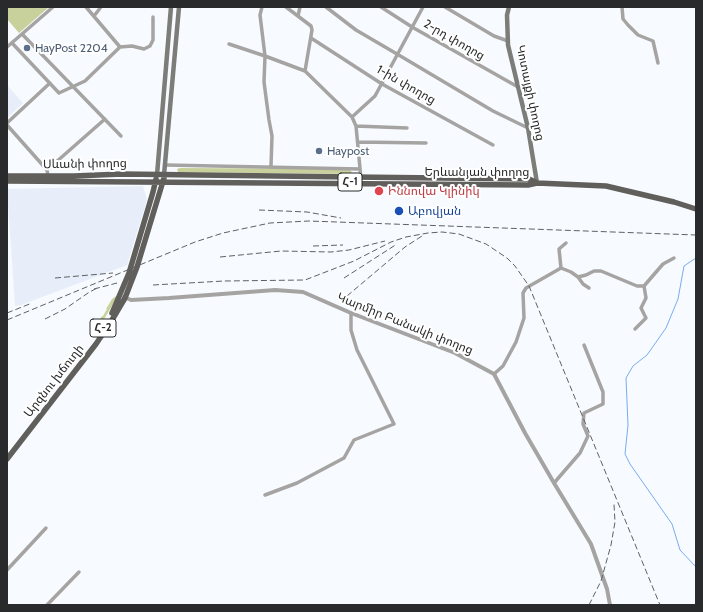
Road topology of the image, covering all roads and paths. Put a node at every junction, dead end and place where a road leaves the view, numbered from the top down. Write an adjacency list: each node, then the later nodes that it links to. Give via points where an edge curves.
1 (53, 7): 19 (street)
2 (86, 7): 15 (street)
3 (101, 7): 15 (street)
4 (171, 7): 48 (main road)
5 (179, 7): 44 (main road)
6 (286, 7): 16 (street)
7 (300, 7): 16 (street)
8 (326, 7): 26 (street, via 356,30)
9 (381, 7): 18 (street, 2-րդ փողոց)
10 (423, 7): 18 (street)
11 (445, 7): 21 (street, via 494,36)
12 (509, 7): 21 (main road, Կոտայքի փողոց)
13 (622, 7): 28 (street, via 623,19 628,25 638,35 654,41)
14 (262, 8): 27 (street, via 260,15)
15 (94, 16): 24 (street)
16 (298, 16): 20 (street, via 311,26)
17 (153, 17): 24 (street, via 153,40 150,46 144,49)
18 (412, 27): 26 (street); 33 (street, 2-րդ փողոց)
19 (22, 34): 22 (street); 32 (street)
20 (311, 38): 29 (street); 31 (street, 1-ին փողոց)
21 (508, 41): 33 (main road, Կոտայքի փողոց)
22 (12, 42): 25 (street); 30 (street)
23 (229, 44): 27 (street)
24 (120, 46): 32 (street, via 85,81)
25 (7, 47)
26 (397, 54): 31 (street); 39 (street, via 493,112)
27 (265, 56): 29 (street); 45 (street, via 264,82 272,136)
28 (658, 63)
29 (305, 71): 34 (street)
30 (50, 83): 32 (street, via 59,93); 36 (street)
31 (382, 84): 34 (street, via 375,96); 43 (street, 1-ին փողոց)
32 (74, 86): 35 (street)
33 (518, 87): 39 (main road, Կոտայքի փողոց)
34 (352, 117): 37 (street)
35 (105, 119): 40 (street); 47 (street)
36 (7, 124): 47 (street)
37 (356, 126): 38 (street); 41 (street)
38 (407, 128)
39 (528, 128): 55 (main road, Կոտայքի փողոց)
40 (121, 136)
41 (358, 142): 42 (street); 46 (street)
42 (426, 143)
43 (493, 145)
44 (166, 164): 45 (street); 49 (main road)
45 (272, 166): 46 (street)
46 (360, 169): 51 (street)
47 (48, 173): 48 (main road, Սևանի փողոց / Հ-1); 50 (main road, Սևանի փողոց / Հ-1)
48 (157, 174): 49 (main road, Սևանի փողոց / Հ-1); 53 (main road, Հ-2)
49 (164, 175): 51 (main road, Երևանյան փողոց / Հ-1); 54 (main road, Հ-2)
50 (7, 176)
51 (361, 180): 54 (main road, Երևանյան փողոց / Հ-1); 55 (main road, Երևանյան փողոց / Հ-1, via 528,185)
52 (7, 181): 53 (main road, Սևանի փողոց / Հ-1)
53 (156, 181): 54 (main road, Սևանի փողոց / Հ-1); 63 (main road, Հ-2)
54 (163, 181): 63 (main road, Հ-2, via 137,267)
55 (537, 183): 56 (main road, Հ-1, via 606,186)
56 (696, 209)
57 (566, 243): 59 (street, via 559,249)
58 (674, 258): 61 (street, via 663,264)
59 (561, 268): 60 (street); 67 (street, via 526,288 523,293 524,318 516,342 503,366)
60 (578, 277): 61 (street, via 601,271 637,286); 62 (street)
61 (644, 286): 65 (street, via 646,298 640,308 646,318)
62 (589, 288)
63 (124, 296): 64 (street, Կարմիր Բանակի փողոց, via 131,300 275,290 303,292); 68 (main road, Հ-2, via 96,337); 69 (main road, Արզնու խճուղի / Հ-2, via 96,344)
64 (351, 313): 67 (street, Կարմիր Բանակի փողոց, via 454,353); 71 (street, via 351,330 357,350 394,424 354,440 344,458 297,483)
65 (635, 329)
66 (584, 345): 70 (street, via 603,392 603,404 584,413 583,424 588,436 580,453)
67 (494, 374): 70 (street)
68 (7, 453)
69 (7, 459)
70 (554, 483): 76 (street, via 591,544)
71 (265, 495)
72 (46, 528): 73 (street)
73 (7, 570)
74 (79, 572): 75 (street)
75 (46, 605)
76 (610, 605)

